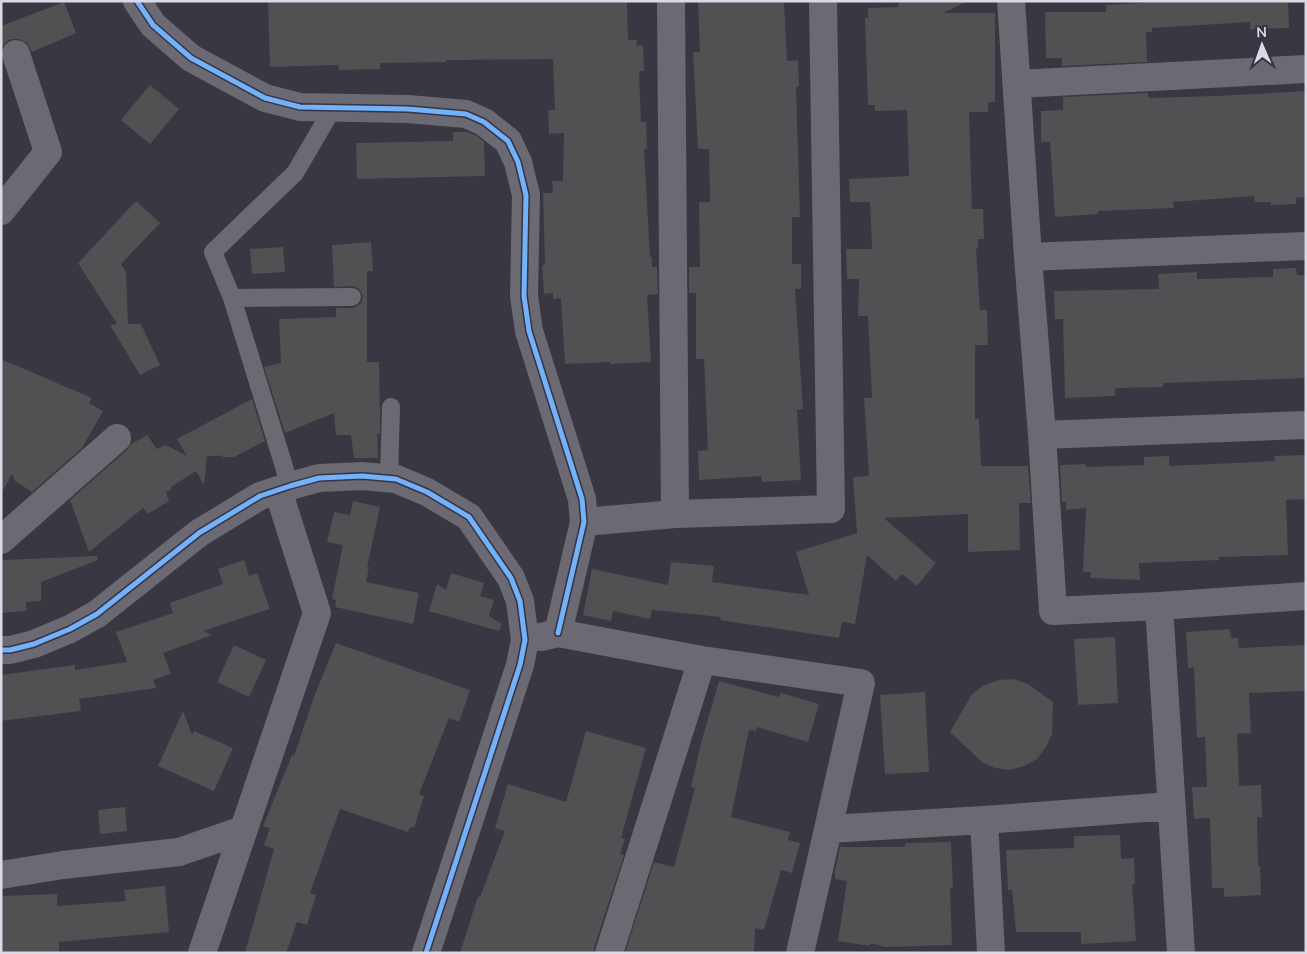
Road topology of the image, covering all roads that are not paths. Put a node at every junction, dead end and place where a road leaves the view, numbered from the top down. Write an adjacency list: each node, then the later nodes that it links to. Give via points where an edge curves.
1 (137, 1): 8 (street, via 153,25 191,58 265,98 300,108)
2 (671, 1): 20 (street)
3 (823, 1): 20 (street, via 831,509)
4 (1011, 1): 7 (street)
5 (16, 54): 9 (street, via 48,152)
6 (1306, 69): 7 (street)
7 (1017, 84): 11 (street)
8 (333, 108): 13 (lane, via 295,173 213,252); 21 (street, via 466,114 484,122 508,141 518,162 526,195 524,296 528,331 582,499)
9 (1, 211)
10 (1306, 246): 11 (street)
11 (1028, 256): 16 (street)
12 (352, 297): 13 (lane)
13 (232, 298): 19 (lane)
14 (390, 407): 18 (lane)
15 (1306, 424): 16 (street)
16 (1042, 434): 24 (street, via 1053,611)
17 (117, 438): 22 (street)
18 (389, 478): 19 (street, via 319,478); 26 (street, via 427,492 468,517 511,578 520,601)
19 (284, 488): 27 (street, via 260,496 199,533 97,614 34,644); 32 (street, via 317,613)
20 (675, 514): 21 (street)
21 (584, 522): 25 (street)
22 (1, 540)
23 (1306, 596): 24 (street)
24 (1159, 606): 29 (street)
25 (558, 633): 26 (street); 28 (street)
26 (525, 640): 35 (street, via 520,665)
27 (1, 650)
28 (702, 660): 31 (street, via 861,683); 36 (street)
29 (1171, 806): 30 (street); 39 (street)
30 (984, 820): 31 (street); 38 (street)
31 (828, 828): 37 (street)
32 (243, 830): 33 (street, via 180,852); 34 (street)
33 (1, 875)
34 (202, 953)
35 (426, 953)
36 (609, 953)
37 (800, 953)
38 (991, 953)
39 (1181, 953)

